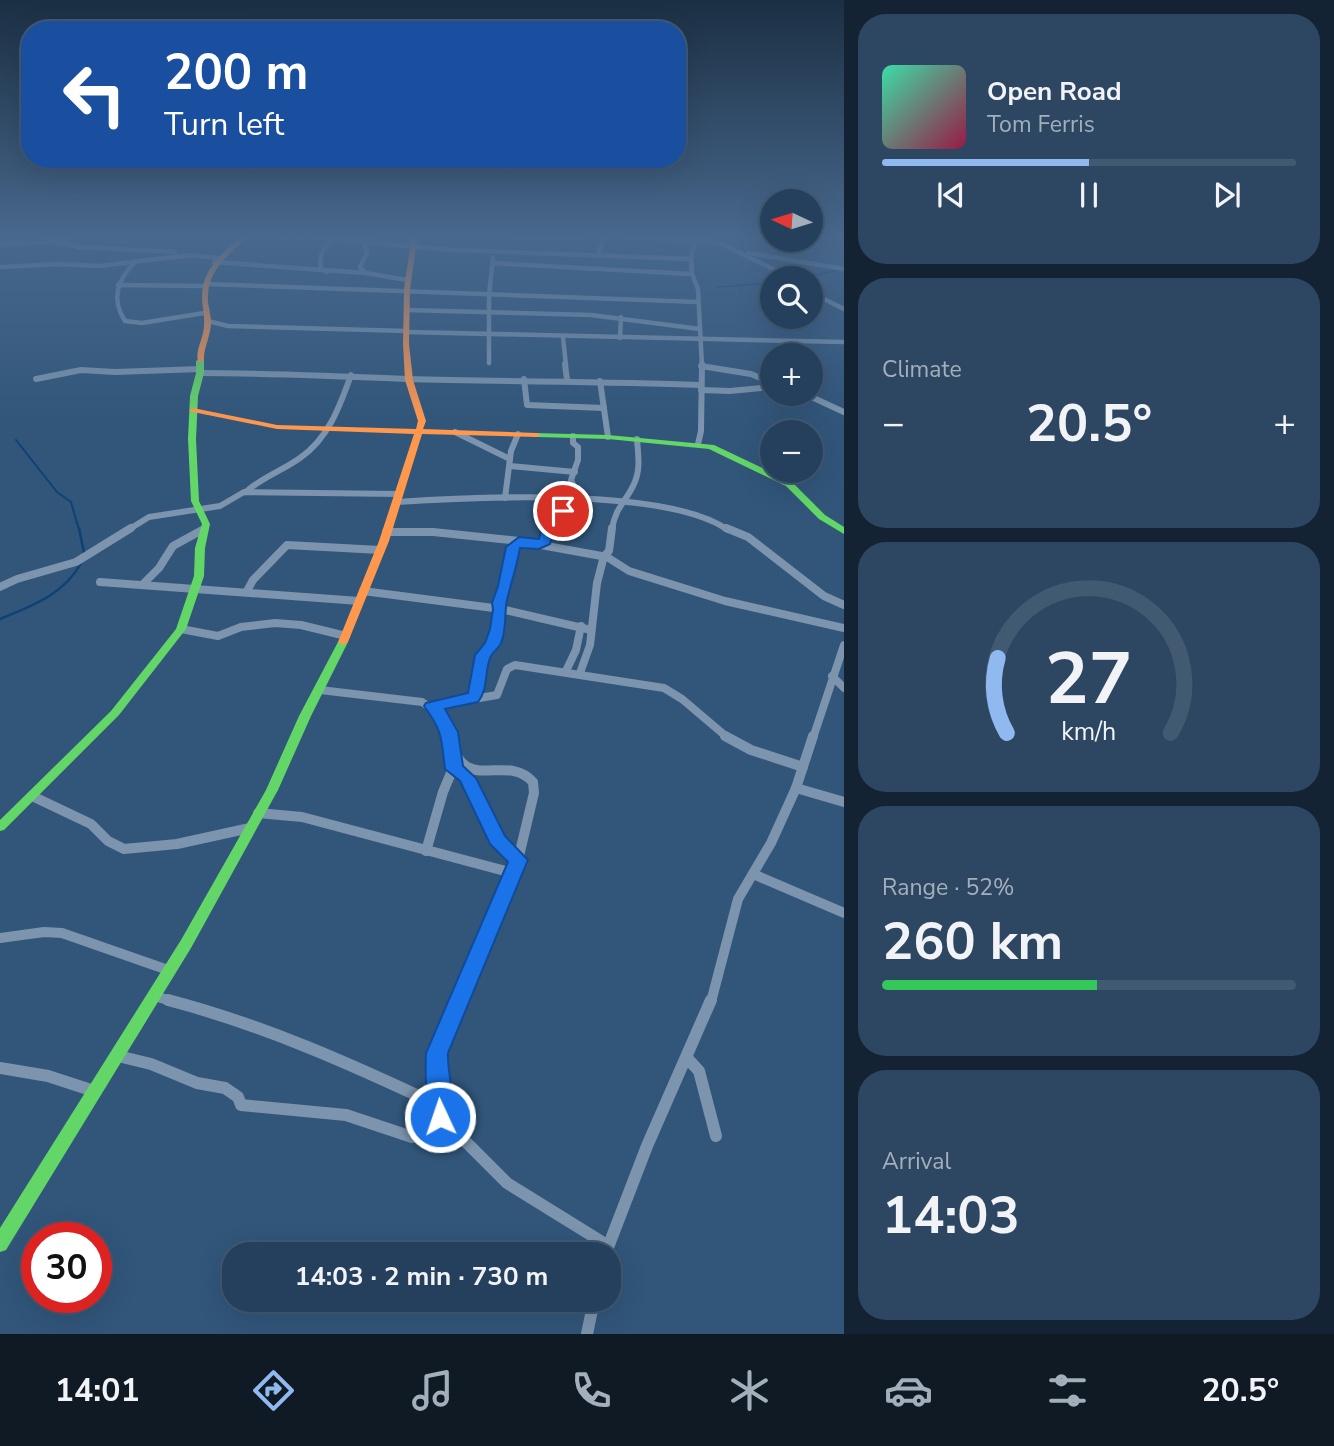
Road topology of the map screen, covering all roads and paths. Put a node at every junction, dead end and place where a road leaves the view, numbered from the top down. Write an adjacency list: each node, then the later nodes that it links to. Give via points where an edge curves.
1 (118, 297): 12 (street, via 118,312 128,323)
2 (206, 297): 12 (street)
3 (407, 297): 10 (street)
4 (489, 297): 11 (street)
5 (556, 297): 8 (street)
6 (698, 297): 8 (street)
7 (823, 298): 9 (street)
8 (698, 302): 14 (street)
9 (844, 309)
10 (407, 310): 11 (street); 15 (street)
11 (489, 312): 13 (street); 16 (street)
12 (206, 317): 15 (street, via 228,326); 23 (street, via 208,331 200,343)
13 (621, 317): 14 (street); 18 (street)
14 (700, 329): 19 (street)
15 (406, 331): 16 (street); 27 (street)
16 (490, 334): 17 (street); 21 (street)
17 (563, 337): 18 (street); 29 (street)
18 (620, 338): 19 (street)
19 (699, 340): 20 (street); 22 (street)
20 (844, 342)
21 (489, 363)
22 (701, 366): 25 (street); 32 (street)
23 (200, 371): 24 (street); 26 (street, via 83,370); 35 (street)
24 (351, 375): 27 (street); 37 (street)
25 (760, 378)
26 (36, 379)
27 (409, 379): 28 (street); 38 (street, via 422,413)
28 (524, 379): 29 (street); 34 (street, via 526,405)
29 (567, 380): 30 (street)
30 (600, 381): 32 (street); 34 (street)
31 (760, 387): 32 (street, via 730,391)
32 (700, 388): 44 (street)
33 (823, 402): 36 (street)
34 (604, 408): 42 (street)
35 (193, 410): 37 (street, via 270,426); 53 (street)
36 (844, 412)
37 (329, 428): 38 (street); 47 (street, via 307,454)
38 (420, 432): 39 (street); 48 (street)
39 (455, 432): 40 (street); 45 (street)
40 (518, 434): 41 (street); 45 (street)
41 (573, 436): 42 (street); 46 (street, via 578,450)
42 (608, 437): 43 (street)
43 (637, 439): 44 (street); 52 (street, via 639,469 633,487)
44 (698, 444): 55 (street, via 789,484)
45 (510, 463): 46 (street); 49 (street)
46 (575, 472): 50 (street)
47 (247, 491): 48 (street); 53 (street, via 225,504)
48 (398, 498): 49 (street); 56 (street)
49 (505, 498): 50 (street)
50 (571, 499): 51 (street)
51 (586, 500): 52 (street); 58 (street, via 554,514 547,538)
52 (621, 501): 60 (street); 67 (street, via 714,520 748,537 824,596)
53 (197, 509): 54 (street, via 205,521); 63 (street, via 149,517 76,562)
54 (204, 529): 62 (street, via 173,546); 64 (street)
55 (842, 531)
56 (386, 532): 57 (street); 59 (street)
57 (519, 541): 58 (street); 68 (street, via 511,553)
58 (539, 545): 60 (street)
59 (380, 551): 65 (street, via 287,545); 66 (street)
60 (604, 556): 70 (street, via 629,571 724,601); 72 (street)
61 (100, 582): 62 (street)
62 (142, 585): 64 (street)
63 (0, 587)
64 (195, 590): 65 (street); 71 (street)
65 (247, 592): 66 (street)
66 (361, 596): 68 (street); 73 (street)
67 (844, 606)
68 (501, 609): 69 (street); 80 (street)
69 (580, 626): 72 (street); 75 (street)
70 (844, 628)
71 (181, 629): 73 (street, via 218,636 275,623); 86 (street, via 115,713)
72 (592, 629): 76 (street)
73 (346, 636): 79 (street)
74 (844, 645): 77 (street)
75 (566, 671): 76 (street); 80 (street, via 512,665 499,693)
76 (580, 673): 83 (street, via 669,689 738,744)
77 (832, 677): 78 (street); 83 (street)
78 (844, 688)
79 (320, 690): 81 (street); 88 (street)
80 (472, 698): 81 (street)
81 (432, 706): 82 (street, via 445,721)
82 (454, 756): 84 (street); 92 (street, via 471,770 516,772 531,778 534,793)
83 (803, 767): 85 (street)
84 (454, 769): 91 (street); 92 (street, via 467,778 497,840)
85 (796, 788): 87 (street); 94 (street)
86 (32, 796): 89 (street); 90 (street, via 91,824 124,849 177,844)
87 (844, 802)
88 (258, 813): 90 (street); 91 (street, via 302,817)
89 (0, 827)
90 (250, 828): 97 (street)
91 (426, 851): 93 (street)
92 (518, 860): 93 (street)
93 (513, 873): 103 (street, via 437,1053)
94 (753, 874): 95 (street); 100 (street, via 738,899 709,1008)
95 (844, 913)
96 (0, 938): 97 (street, via 62,933)
97 (168, 971): 98 (street)
98 (155, 996): 99 (street); 103 (street, via 227,1015 319,1049)
99 (118, 1056): 102 (street); 104 (street, via 225,1088 241,1105 329,1112 412,1137)
100 (688, 1059): 105 (street, via 699,1071); 107 (street)
101 (0, 1068): 102 (street, via 48,1076)
102 (94, 1091): 108 (street)
103 (442, 1107): 104 (street)
104 (437, 1135): 106 (street, via 460,1136 507,1183)
105 (716, 1136)
106 (594, 1242)
107 (609, 1242)
108 (0, 1244)
109 (591, 1312): 110 (street)
110 (586, 1333)

